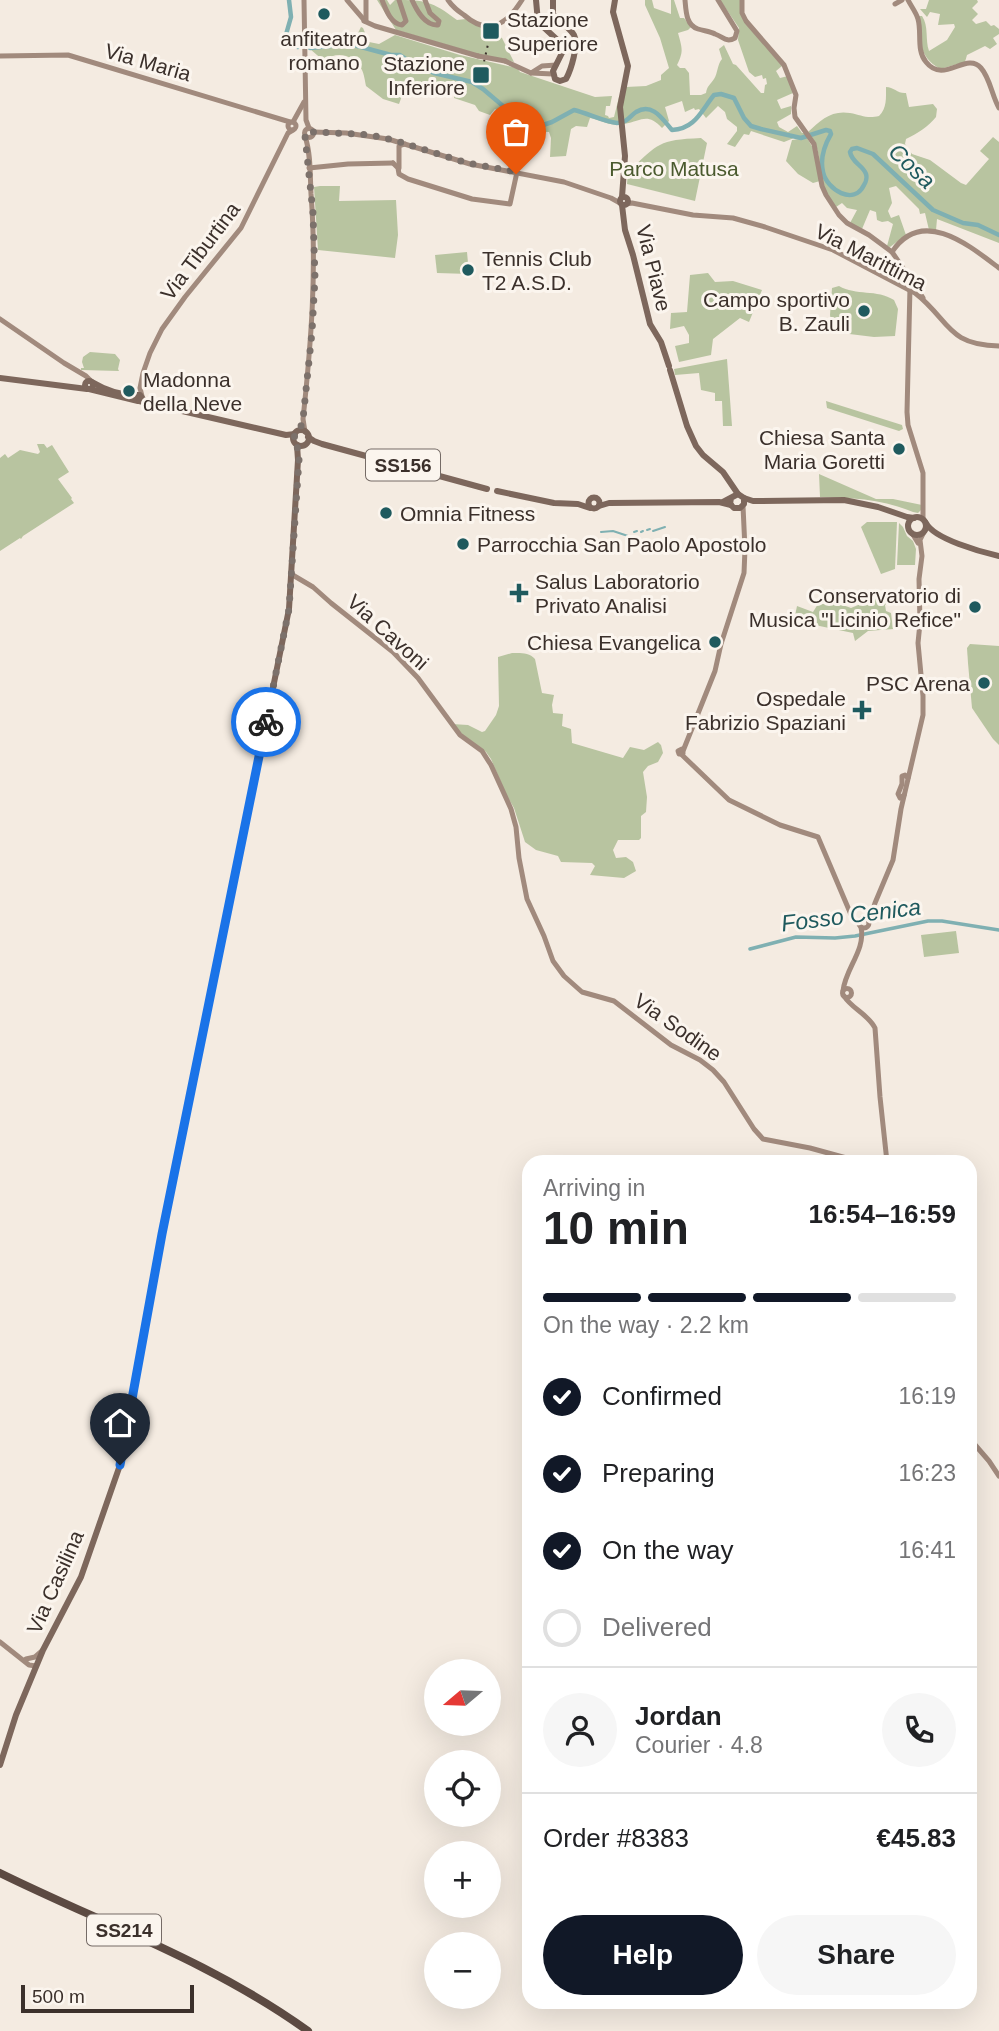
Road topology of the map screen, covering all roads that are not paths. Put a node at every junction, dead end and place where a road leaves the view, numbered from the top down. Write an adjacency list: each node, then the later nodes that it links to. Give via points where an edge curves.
1 (304, 0): 24 (street)
2 (347, 0): 19 (street)
3 (366, 0): 19 (street)
4 (382, 0): 5 (street, via 393,21 402,25 406,20)
5 (399, 0)
6 (412, 0): 7 (street, via 428,23 438,25)
7 (425, 0)
8 (448, 0): 9 (street, via 482,26 494,26 511,15)
9 (522, 0)
10 (536, 0): 21 (main road, via 538,22 565,47)
11 (553, 0): 23 (main road, via 553,14 576,40 567,77 560,81)
12 (615, 0): 34 (main road, Via Piave, via 613,12 628,66 620,99)
13 (685, 0): 14 (street, via 687,18 694,27 732,40 737,31)
14 (718, 0)
15 (742, 0): 35 (street, via 746,21 788,73 796,95 794,114 814,144 822,186 839,215)
16 (902, 0): 18 (street)
17 (908, 0): 25 (street, via 918,19 925,61 942,71 977,65)
18 (895, 4)
19 (365, 17): 22 (street, bridge, via 379,26)
20 (0, 56): 26 (street, Via Maria, via 68,55 222,100)
21 (556, 65): 22 (street); 23 (main road)
22 (531, 72): 23 (street)
23 (553, 74)
24 (306, 99): 26 (street, Via Tiburtina); 27 (street)
25 (999, 108)
26 (290, 126): 27 (street, Via Maria); 44 (street, Via Tiburtina, via 241,228 162,329 142,375)
27 (308, 132): 28 (street, Via Maria, via 371,135); 31 (street)
28 (394, 141): 29 (street, Via Maria); 30 (street, via 398,156)
29 (405, 144): 32 (street, via 399,146); 33 (street, Via Marittima)
30 (393, 163): 31 (street); 32 (street)
31 (309, 168): 46 (street, via 315,278)
32 (399, 172): 33 (street, via 472,199 510,204)
33 (517, 172): 34 (street, Via Marittima)
34 (625, 201): 38 (street, Via Marittima, via 765,227 833,250); 49 (main road, Via Piave, via 625,230 650,324 661,342 687,426 703,455 723,472)
35 (892, 252): 36 (street, via 912,234 930,231 960,240); 37 (street)
36 (999, 268)
37 (907, 274): 38 (street); 39 (street)
38 (910, 290): 39 (street, Via Marittima); 51 (street, via 906,412 923,473)
39 (926, 302): 41 (street, Via Marittima, via 961,339)
40 (0, 319): 43 (street, via 70,367)
41 (999, 346)
42 (0, 378): 43 (main road)
43 (88, 385): 45 (main road)
44 (141, 394): 45 (main road); 45 (street); 46 (main road, SS156, via 152,404)
45 (130, 397)
46 (301, 439): 47 (main road, SS156); 58 (main road, Via Casilina)
47 (487, 489)
48 (497, 491): 49 (main road, via 554,503 589,504 595,509 598,503)
49 (737, 501): 50 (main road, via 844,500); 59 (street, via 742,516 744,573 715,671 683,752 729,800 780,825 818,837 851,915)
50 (902, 516): 51 (main road); 52 (main road)
51 (920, 519): 52 (main road); 53 (main road); 55 (main road)
52 (908, 524): 54 (main road)
53 (924, 532): 54 (main road); 55 (main road); 56 (street)
54 (912, 533): 56 (street)
55 (938, 534): 57 (main road)
56 (920, 549): 59 (street, via 918,643 923,711 898,793 902,797 893,860)
57 (999, 556)
58 (291, 574): 60 (street, Via Cavoni, via 324,594 393,652 460,735 482,751 511,809 527,899 553,961); 66 (main road, Via Casilina, via 289,609 162,1234 120,1465 80,1578)
59 (863, 929): 62 (street, via 846,992 875,1028)
60 (572, 984): 61 (street, Via Sodine, via 614,1001 671,1045 713,1070 763,1139)
61 (836, 1155)
62 (886, 1155)
63 (977, 1446): 64 (street)
64 (999, 1476)
65 (0, 1642): 67 (street)
66 (43, 1650): 67 (main road, Via Casilina); 67 (street)
67 (30, 1663): 68 (main road, Via Casilina, via 32,1676)
68 (0, 1765)
69 (3, 1877): 70 (highway, SS214, via 172,1952)
70 (297, 2026): 71 (highway, SS214)
71 (308, 2031)

